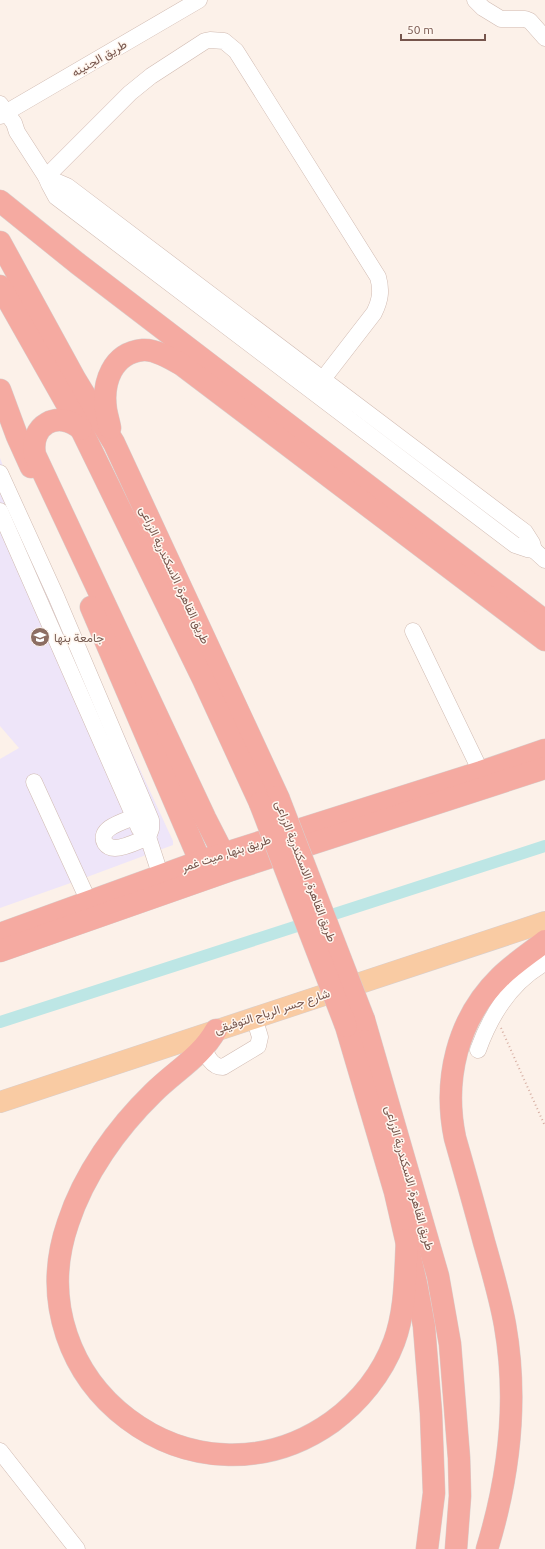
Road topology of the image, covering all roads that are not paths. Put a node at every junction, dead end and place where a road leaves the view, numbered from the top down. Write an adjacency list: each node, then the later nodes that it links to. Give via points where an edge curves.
1 (199, 0): 4 (street, طريق الجنينه)
2 (475, 0): 3 (street, via 501,19 530,21)
3 (545, 38)
4 (2, 111): 5 (street, via 14,123 16,132)
5 (46, 176): 6 (street, via 56,197); 10 (street, via 143,82 205,41 220,39 229,43 378,278 381,292 374,313)
6 (69, 197): 10 (street); 12 (street)
7 (0, 201): 19 (highway)
8 (0, 242): 14 (highway, طريق القاهرة, الاسكندرية الزراعى, via 75,379)
9 (0, 286): 13 (highway, طريق القاهرة, الاسكندرية الزراعى)
10 (322, 379): 12 (street); 17 (street, via 525,532)
11 (0, 390): 30 (highway, via 17,436)
12 (312, 392): 17 (street, via 515,545)
13 (81, 429): 24 (highway, طريق القاهرة, الاسكندرية الزراعى, via 203,678); 26 (highway, via 67,420 59,419 47,423 34,439 35,455)
14 (114, 443): 19 (highway, via 106,409 106,390 112,368 118,360 130,353 144,350 167,356); 24 (highway, طريق القاهرة, الاسكندرية الزراعى)
15 (0, 472): 27 (street, via 56,596 151,820)
16 (0, 511): 25 (street)
17 (539, 555)
18 (412, 631): 22 (street)
19 (545, 635)
20 (545, 750): 22 (highway, طريق بنها, ميت غمر)
21 (545, 768): 29 (highway, طريق بنها, ميت غمر)
22 (482, 772): 28 (highway, طريق بنها, ميت غمر)
23 (34, 782): 32 (street)
24 (269, 800): 39 (highway, طريق القاهرة, الاسكندرية الزراعى, bridge)
25 (134, 817): 27 (street, via 141,832); 27 (street, via 105,831 104,842 114,849)
26 (205, 818): 28 (highway, via 214,827 236,838); 29 (highway)
27 (148, 837): 31 (street)
28 (260, 842): 29 (highway, طريق بنها, ميت غمر)
29 (227, 862): 30 (highway, طريق بنها, ميت غمر)
30 (204, 869): 31 (highway, طريق بنها, ميت غمر)
31 (163, 884): 32 (highway, طريق بنها, ميت غمر); 36 (highway, طريق بنها, ميت غمر)
32 (89, 902): 34 (highway, طريق بنها, ميت غمر)
33 (545, 922): 38 (main road, شارع جسر الرياح التوفيقى)
34 (0, 934)
35 (545, 941): 48 (highway, via 499,978 480,1000 460,1041 450,1089 451,1122 500,1298 509,1354 510,1438 501,1492)
36 (0, 951)
37 (545, 963): 41 (street, via 510,992 494,1013)
38 (254, 1017): 40 (main road, شارع جسر الرياح التوفيقى); 40 (street, via 260,1044 256,1049 223,1067 212,1063)
39 (355, 1023): 43 (highway, طريق القاهرة, الاسكندرية الزراعى); 47 (highway, طريق القاهرة, الاسكندرية الزراعى, via 438,1276 450,1344 456,1402 460,1496)
40 (206, 1038): 42 (main road, شارع جسر الرياح التوفيقى); 43 (highway, via 118,1132 96,1164 68,1221 60,1252 58,1285 64,1327 78,1363 107,1402 148,1433 169,1443 214,1454 248,1454 282,1447 312,1434 338,1418 360,1397 387,1358 403,1310)
41 (478, 1050)
42 (0, 1102)
43 (407, 1240): 46 (highway, طريق القاهرة, الاسكندرية الزراعى, via 424,1326 432,1413 434,1493)
44 (0, 1450): 45 (street)
45 (77, 1549)
46 (427, 1549)
47 (456, 1549)
48 (487, 1549)

